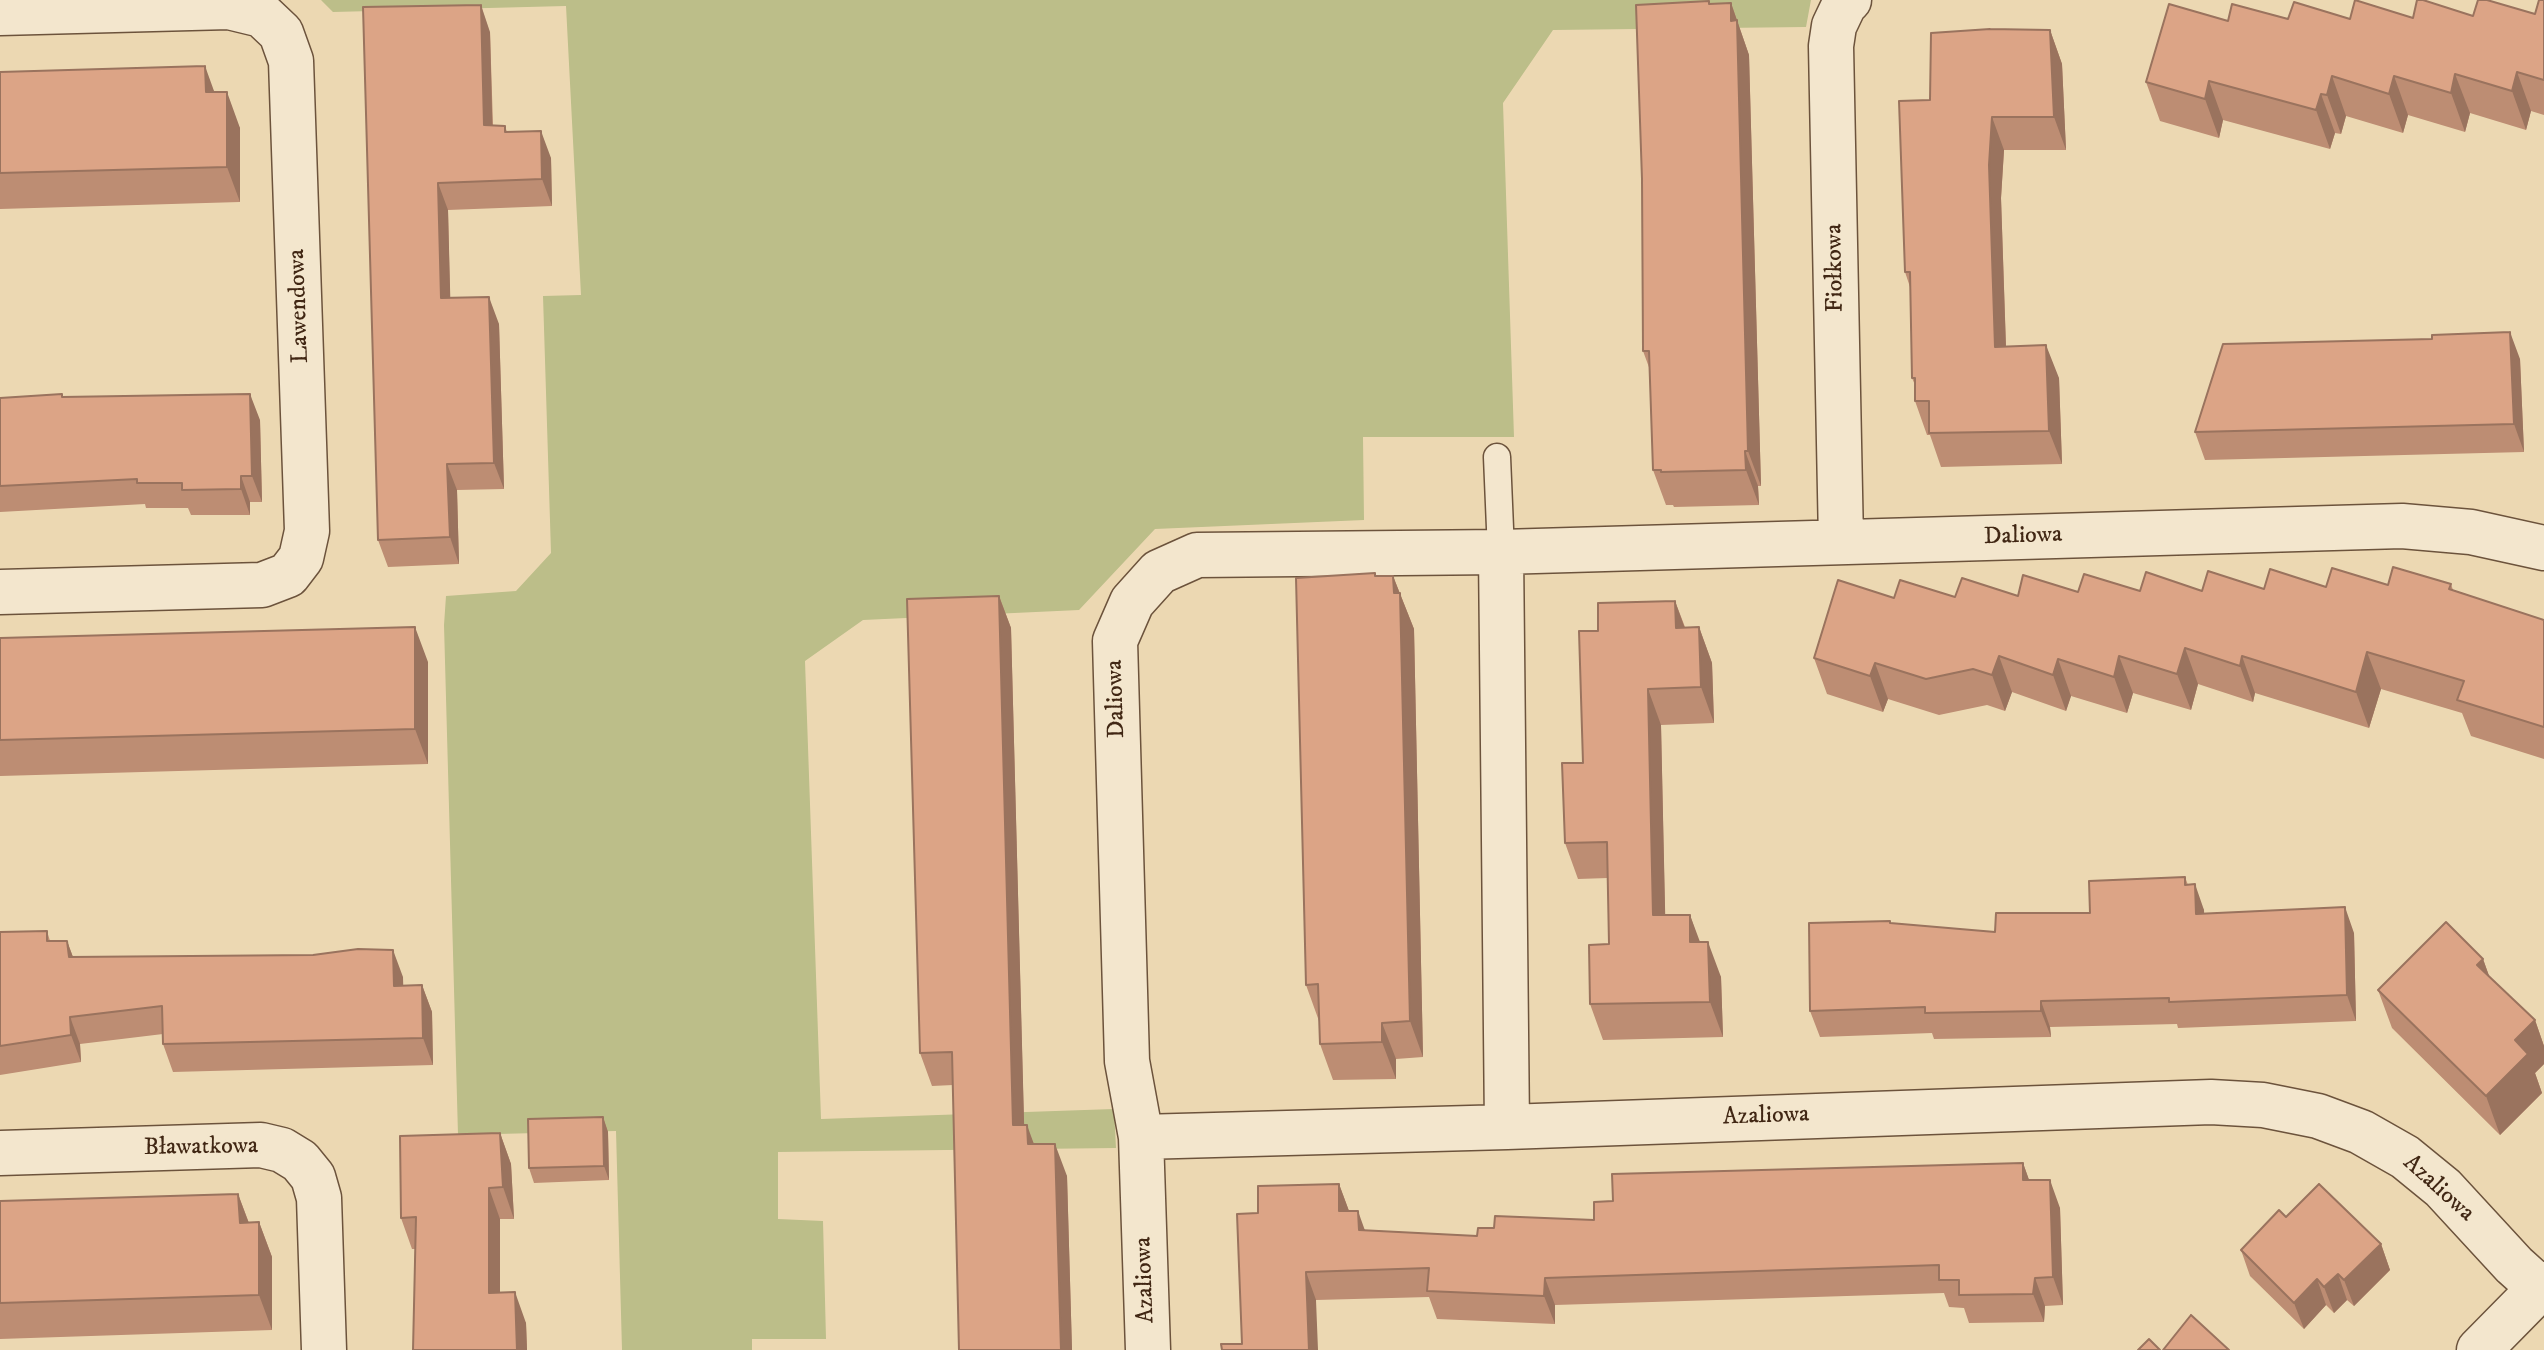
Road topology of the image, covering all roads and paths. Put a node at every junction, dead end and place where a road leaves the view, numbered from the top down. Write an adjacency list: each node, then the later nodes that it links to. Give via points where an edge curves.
1 (1849, 0): 4 (street, Fiołkowa, via 1834,26 1831,46)
2 (0, 13): 7 (street, Lawendowa, via 229,7 262,15 281,33 291,61 307,531 301,558 288,575 262,585)
3 (1497, 457): 6 (lane)
4 (1841, 541): 5 (street, Daliowa, via 2402,526 2471,532); 6 (street, Daliowa)
5 (2544, 548)
6 (1501, 552): 8 (street); 9 (street, Daliowa, via 1197,555 1159,572 1132,602 1115,641 1127,1061)
7 (0, 592)
8 (1507, 1127): 9 (street, Azaliowa); 11 (street, Azaliowa, via 2196,1102 2263,1105 2318,1116 2405,1157)
9 (1141, 1137): 13 (street, Azaliowa)
10 (0, 1153): 12 (street, Bławatkowa, via 261,1145 282,1150 313,1177 319,1198)
11 (2543, 1288): 14 (street)
12 (324, 1350)
13 (1148, 1350)
14 (2479, 1350)

